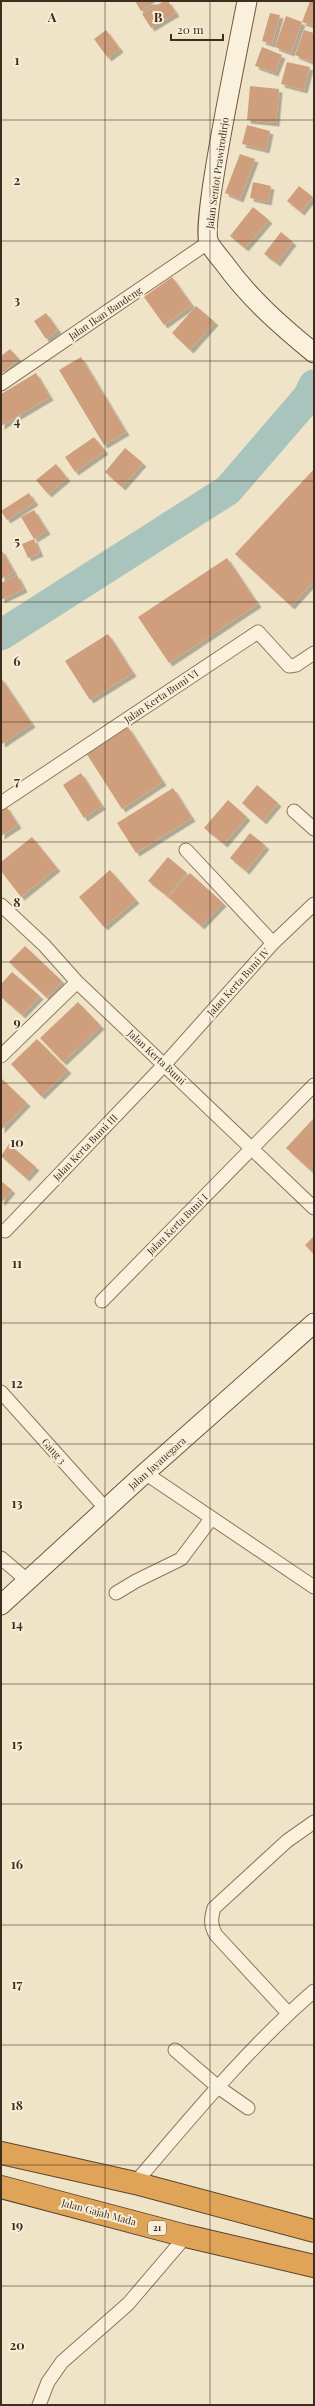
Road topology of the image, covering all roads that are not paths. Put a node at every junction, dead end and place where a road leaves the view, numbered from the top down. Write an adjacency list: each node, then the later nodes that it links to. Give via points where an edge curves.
1 (247, 1): 2 (street, Jalan Sentot Prawirodirjo, via 220,144 208,224)
2 (209, 242): 3 (street, Jalan Sentot Prawirodirjo, via 260,307); 4 (street, Jalan Ikan Bandeng)
3 (314, 353)
4 (1, 384)
5 (314, 653): 6 (street, Jalan Kerta Bumi VI, via 290,666 258,632)
6 (1, 803)
7 (294, 811): 8 (street)
8 (314, 829)
9 (186, 850): 12 (street)
10 (314, 904): 12 (street, Jalan Kerta Bumi IV)
11 (1, 905): 13 (street, Jalan Kerta Bumi)
12 (273, 944): 15 (street, Jalan Kerta Bumi IV)
13 (77, 982): 14 (street); 15 (street, Jalan Kerta Bumi)
14 (1, 1056)
15 (165, 1064): 17 (street, Jalan Kerta Bumi); 19 (street, Jalan Kerta Bumi III)
16 (314, 1085): 17 (street, Jalan Kerta Bumi I)
17 (253, 1148): 18 (street, Jalan Kerta Bumi); 20 (street, Jalan Kerta Bumi I)
18 (314, 1208)
19 (5, 1231)
20 (102, 1301)
21 (314, 1323): 23 (street, Jalan Jayanegara)
22 (1, 1392): 24 (street, Gang 3)
23 (145, 1473): 24 (street, Jalan Jayanegara); 25 (street)
24 (107, 1510): 27 (street, Jalan Jayanegara)
25 (211, 1519): 28 (street); 29 (street, via 181,1559)
26 (1, 1558): 27 (street)
27 (28, 1581): 30 (street, Jalan Jayanegara)
28 (314, 1586)
29 (116, 1593)
30 (1, 1605)
31 (314, 1822): 33 (street, via 287,1841 214,1908 211,1922 216,1935)
32 (314, 1991): 33 (street)
33 (288, 2013): 35 (street)
34 (176, 2050): 35 (street)
35 (218, 2087): 36 (street); 39 (street)
36 (248, 2108)
37 (10, 2155): 38 (highway); 40 (highway)
38 (46, 2163): 39 (highway); 41 (highway)
39 (135, 2183): 42 (highway)
40 (8, 2188): 41 (highway, Jalan Gajah Mada / 21)
41 (41, 2197): 43 (highway, Jalan Gajah Mada / 21)
42 (314, 2231)
43 (186, 2236): 44 (highway, Jalan Gajah Mada / 21); 45 (street, via 128,2304 62,2362 48,2382)
44 (314, 2266)
45 (39, 2405)

